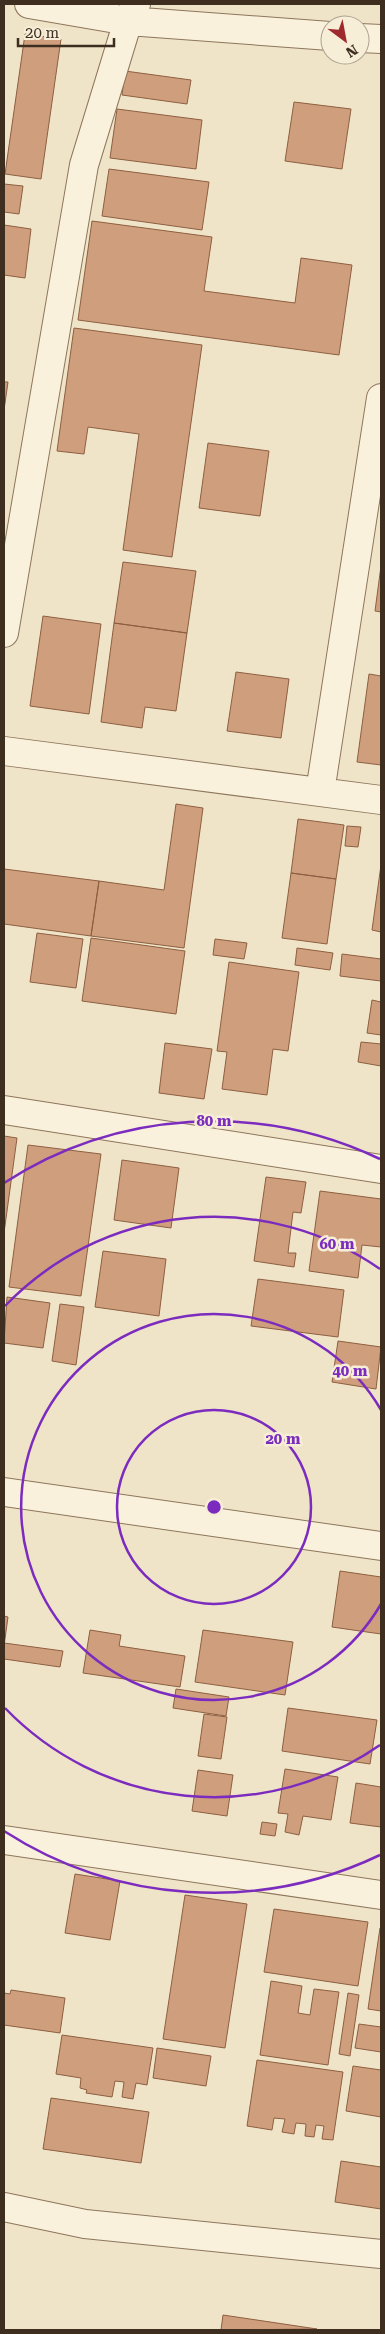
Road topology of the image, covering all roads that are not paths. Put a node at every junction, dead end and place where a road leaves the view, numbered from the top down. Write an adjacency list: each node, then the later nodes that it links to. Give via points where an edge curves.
1 (29, 4): 2 (street)
2 (132, 13): 3 (street); 5 (street, via 84,165)
3 (320, 35)
4 (381, 398): 7 (street)
5 (4, 633)
6 (4, 751): 7 (street)
7 (320, 792): 8 (street)
8 (381, 800)
9 (4, 1110): 10 (street)
10 (381, 1169)
11 (4, 1492): 12 (street)
12 (381, 1546)
13 (4, 1840): 14 (street)
14 (381, 1895)
15 (4, 2207): 16 (street, via 85,2224)
16 (381, 2254)

